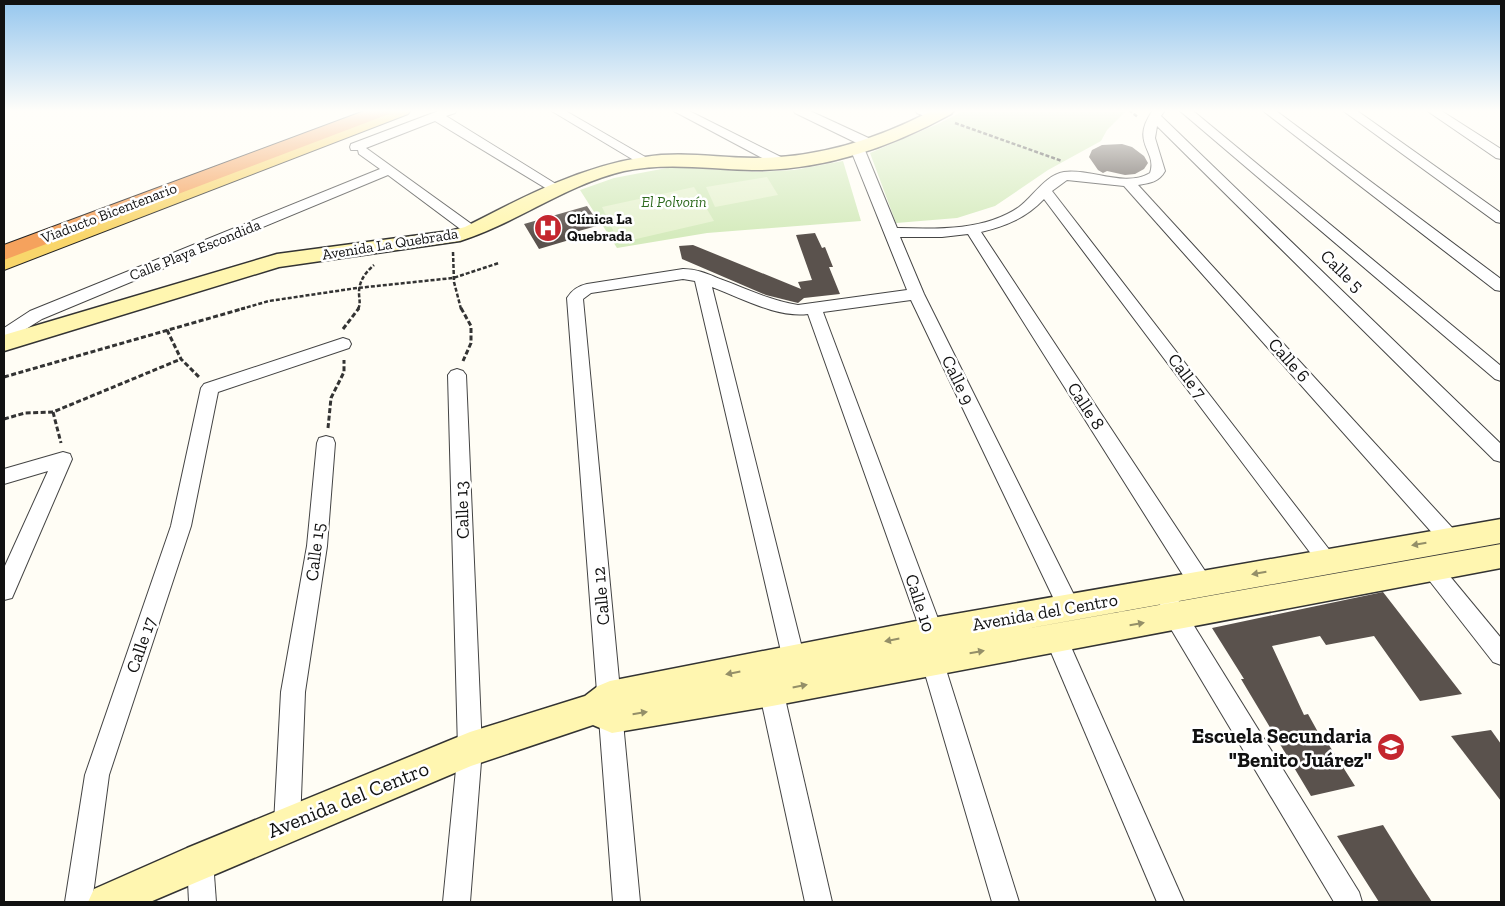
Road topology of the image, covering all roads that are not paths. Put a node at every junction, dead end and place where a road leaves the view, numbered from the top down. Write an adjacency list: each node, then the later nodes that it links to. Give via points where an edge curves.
1 (249, 152): 27 (highway)
2 (270, 152): 28 (highway, Viaducto Bicentenario)
3 (292, 152): 24 (main road)
4 (349, 152): 24 (main road)
5 (365, 152): 18 (street)
6 (496, 152): 20 (street)
7 (630, 152): 16 (street)
8 (761, 152): 17 (street)
9 (842, 152): 17 (street, Avenida La Quebrada)
10 (866, 152): 25 (street, Calle 9)
11 (1155, 152): 19 (street, via 1159,172 1153,178)
12 (1197, 152): 40 (street, Calle 5)
13 (1235, 152): 38 (street)
14 (1324, 152): 31 (street)
15 (1407, 152): 22 (street)
16 (647, 162): 17 (street, Avenida La Quebrada); 20 (street, Avenida La Quebrada, via 596,173)
17 (782, 163)
18 (389, 170): 26 (street); 34 (street, Calle Playa Escondida, via 36,315)
19 (1128, 182): 21 (street, via 1065,176); 43 (street, Calle 6)
20 (557, 189): 26 (street, Avenida La Quebrada)
21 (1045, 191): 23 (street, via 1004,220); 45 (street, Calle 7)
22 (1501, 219)
23 (972, 229): 25 (street, via 928,234); 47 (street, Calle 8)
24 (84, 232): 29 (main road)
25 (892, 232): 32 (street, Calle 9)
26 (462, 234): 35 (street, Avenida La Quebrada, via 276,261)
27 (10, 241)
28 (4, 253)
29 (4, 263)
30 (702, 278): 33 (street, via 782,308); 55 (street); 57 (street, Calle 12, via 683,274 587,289 575,298)
31 (1501, 286)
32 (916, 294): 33 (street); 50 (street, Calle 9)
33 (814, 309): 53 (street, Calle 10)
34 (4, 335)
35 (4, 343)
36 (343, 344): 61 (street, Calle 17, via 210,388 181,526 97,775)
37 (457, 375): 58 (street, Calle 13)
38 (1501, 375)
39 (326, 443): 59 (street, Calle 15, via 317,546 293,692)
40 (1501, 455)
41 (4, 476): 48 (street, via 63,459)
42 (1501, 531): 43 (street, Avenida del Centro)
43 (1450, 539): 45 (street, Avenida del Centro, one-way to 45)
44 (1501, 556): 46 (street, Avenida del Centro)
45 (1328, 561): 47 (street, Avenida del Centro, one-way to 47)
46 (1432, 570): 51 (street, Avenida del Centro); 54 (street)
47 (1201, 584): 49 (street, Avenida del Centro)
48 (4, 591)
49 (1160, 591): 50 (street, Avenida del Centro); 51 (street)
50 (1069, 607): 53 (street, Avenida del Centro)
51 (1177, 617): 52 (street, Avenida del Centro, one-way to 51); 69 (street)
52 (1056, 638): 53 (street, Avenida del Centro, one-way to 52); 68 (street)
53 (932, 646): 55 (street, Avenida del Centro, one-way to 55); 56 (street, Avenida del Centro, one-way to 53); 67 (street, Calle 10)
54 (1501, 655)
55 (794, 660): 56 (street, Avenida del Centro)
56 (769, 679): 57 (street, Avenida del Centro); 66 (street)
57 (605, 708): 58 (street, Avenida del Centro); 65 (street, Calle 12)
58 (470, 749): 59 (street, Avenida del Centro); 64 (street)
59 (287, 824): 60 (street, Avenida del Centro)
60 (200, 861): 62 (street, Avenida del Centro); 63 (street)
61 (78, 902)
62 (107, 902)
63 (202, 902)
64 (456, 902)
65 (626, 902)
66 (819, 902)
67 (1005, 902)
68 (1171, 902)
69 (1349, 902)

